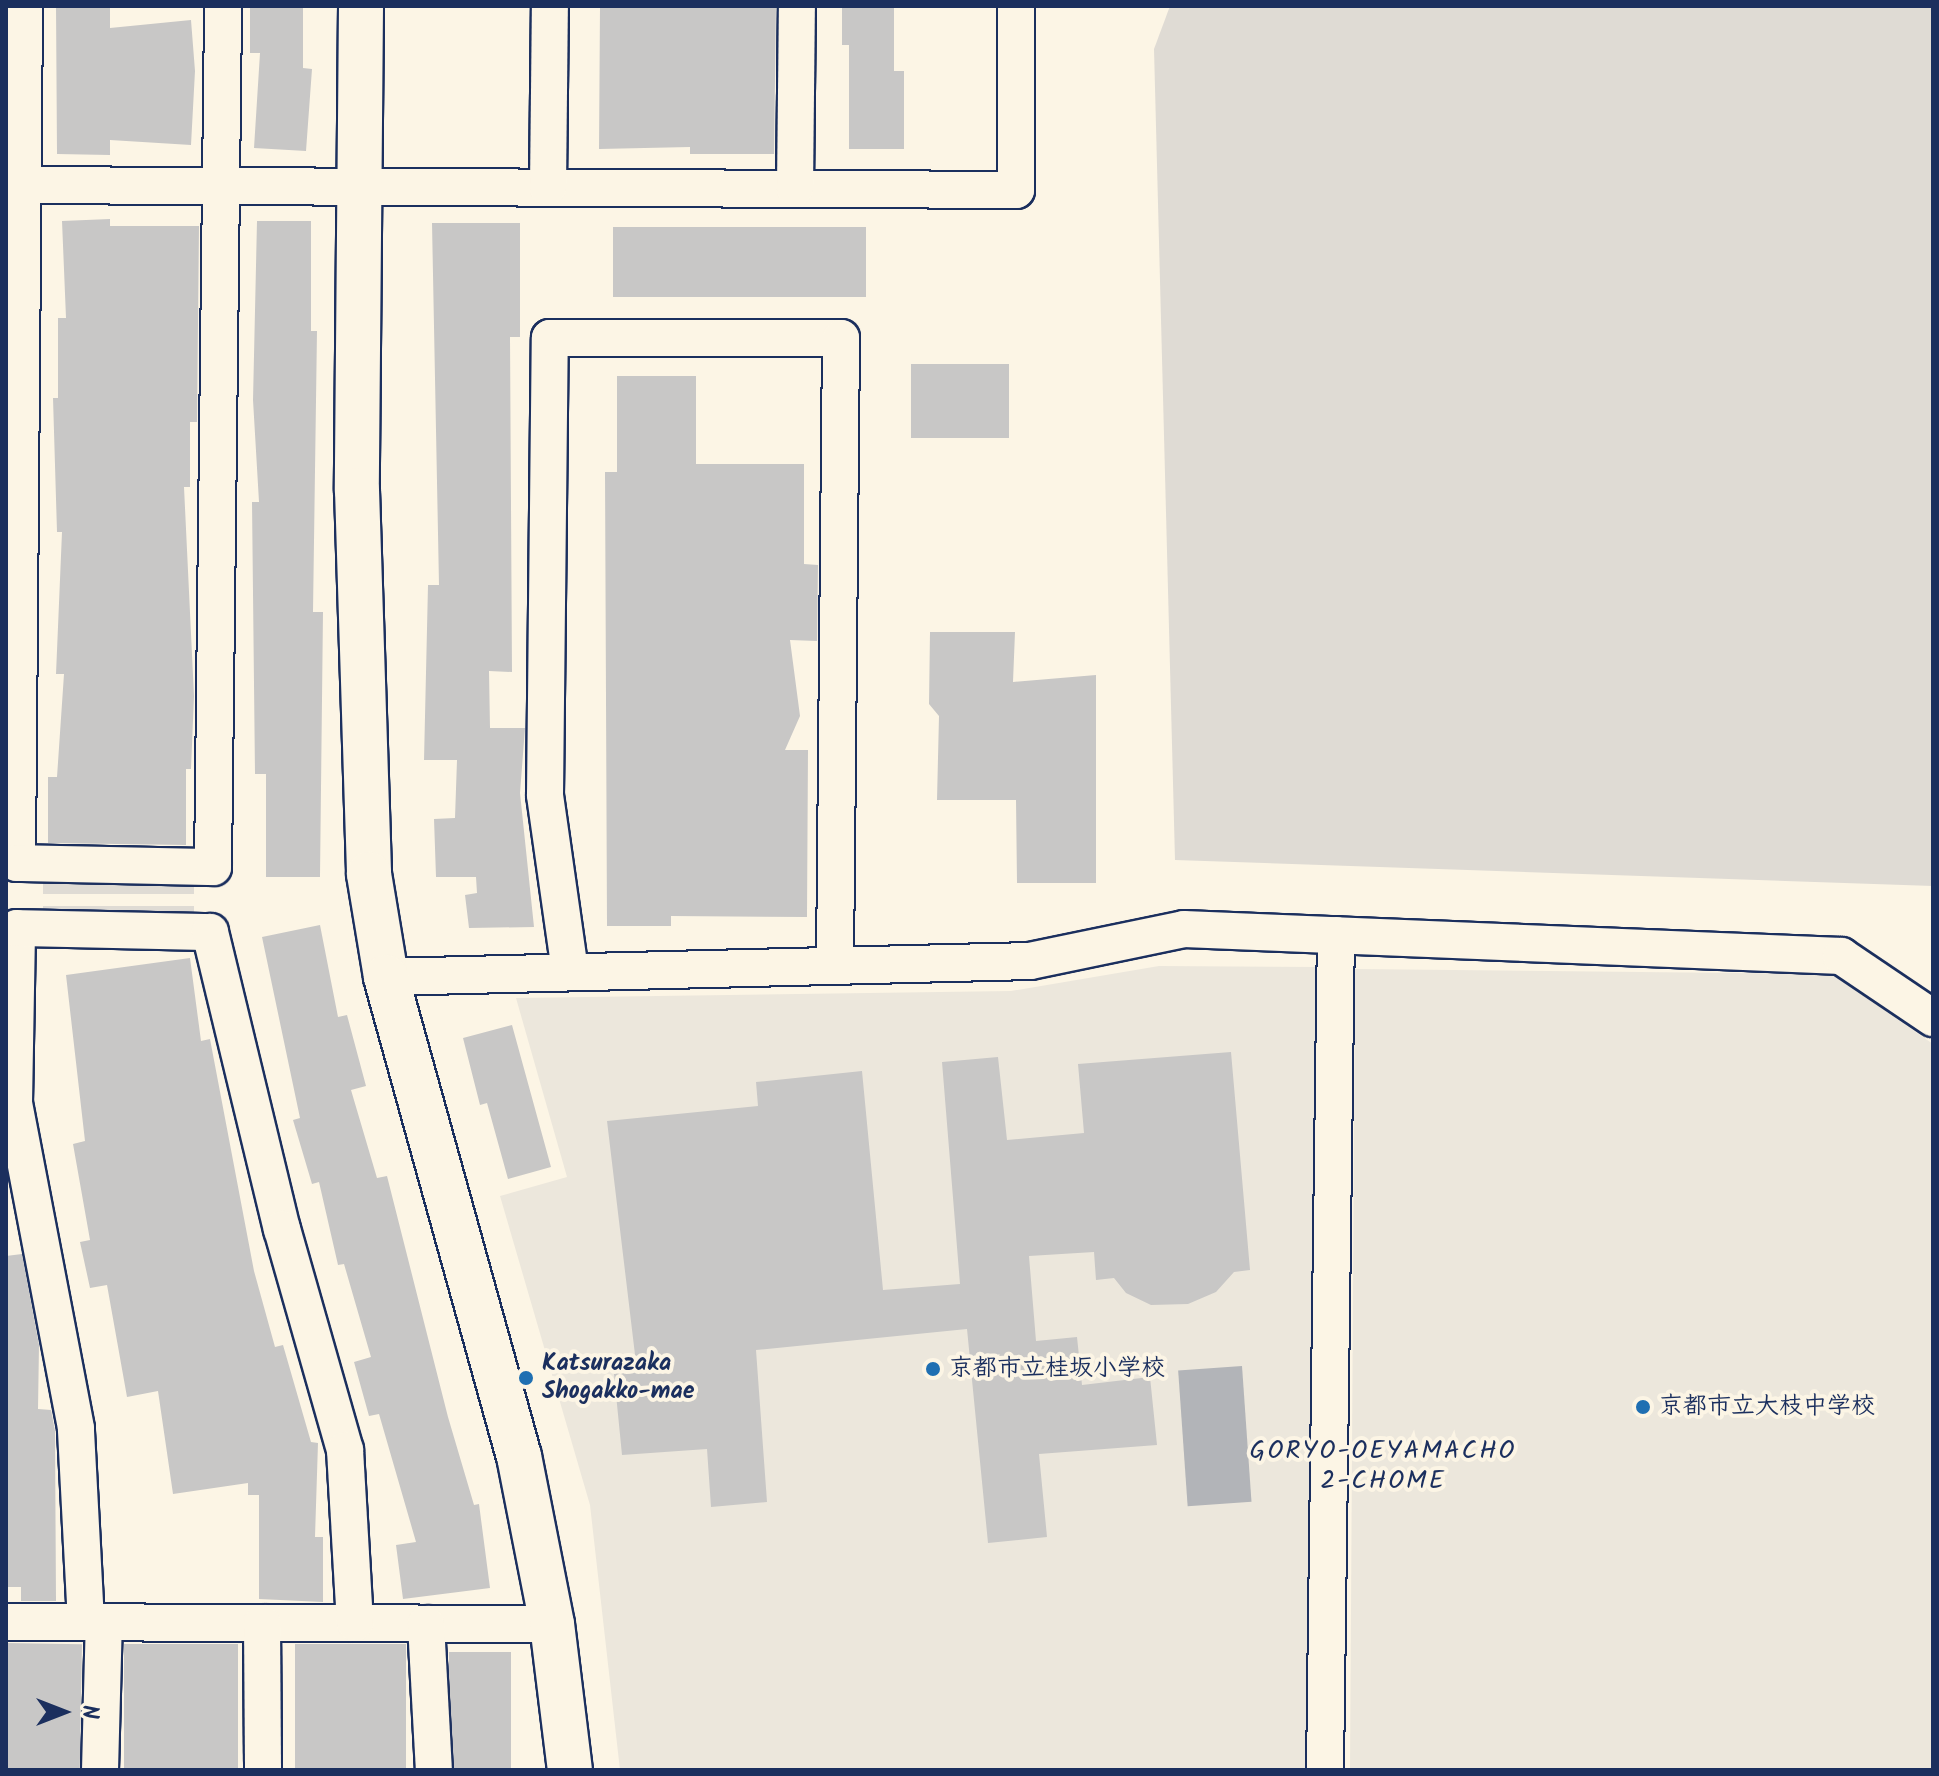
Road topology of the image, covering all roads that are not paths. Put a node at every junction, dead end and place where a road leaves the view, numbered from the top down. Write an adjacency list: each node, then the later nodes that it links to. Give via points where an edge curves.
1 (24, 6): 7 (street)
2 (223, 6): 8 (street)
3 (361, 6): 9 (street)
4 (550, 6): 10 (street)
5 (797, 6): 11 (street)
6 (1016, 6): 11 (street, via 1016,190)
7 (14, 185): 8 (street); 8 (street, via 17,863 213,867)
8 (221, 186): 9 (street)
9 (359, 186): 10 (street); 15 (street, via 362,695 369,874)
10 (548, 187): 11 (street)
11 (795, 188)
12 (1336, 935): 13 (street, via 1184,929 1030,961); 16 (street, via 1841,956); 27 (street)
13 (835, 962): 14 (street); 14 (street, via 841,338 550,338 545,795)
14 (570, 971): 15 (street)
15 (386, 977): 22 (street, via 519,1456)
16 (1933, 1018)
17 (6, 1622): 18 (street)
18 (95, 1622): 19 (street); 20 (street, via 76,1428 14,1103 17,928 210,932 282,1229 345,1450); 23 (street)
19 (262, 1623): 20 (street); 24 (street)
20 (355, 1623): 21 (street)
21 (426, 1624): 22 (street); 25 (street)
22 (552, 1624): 26 (street)
23 (100, 1770)
24 (263, 1770)
25 (434, 1770)
26 (570, 1770)
27 (1325, 1770)

